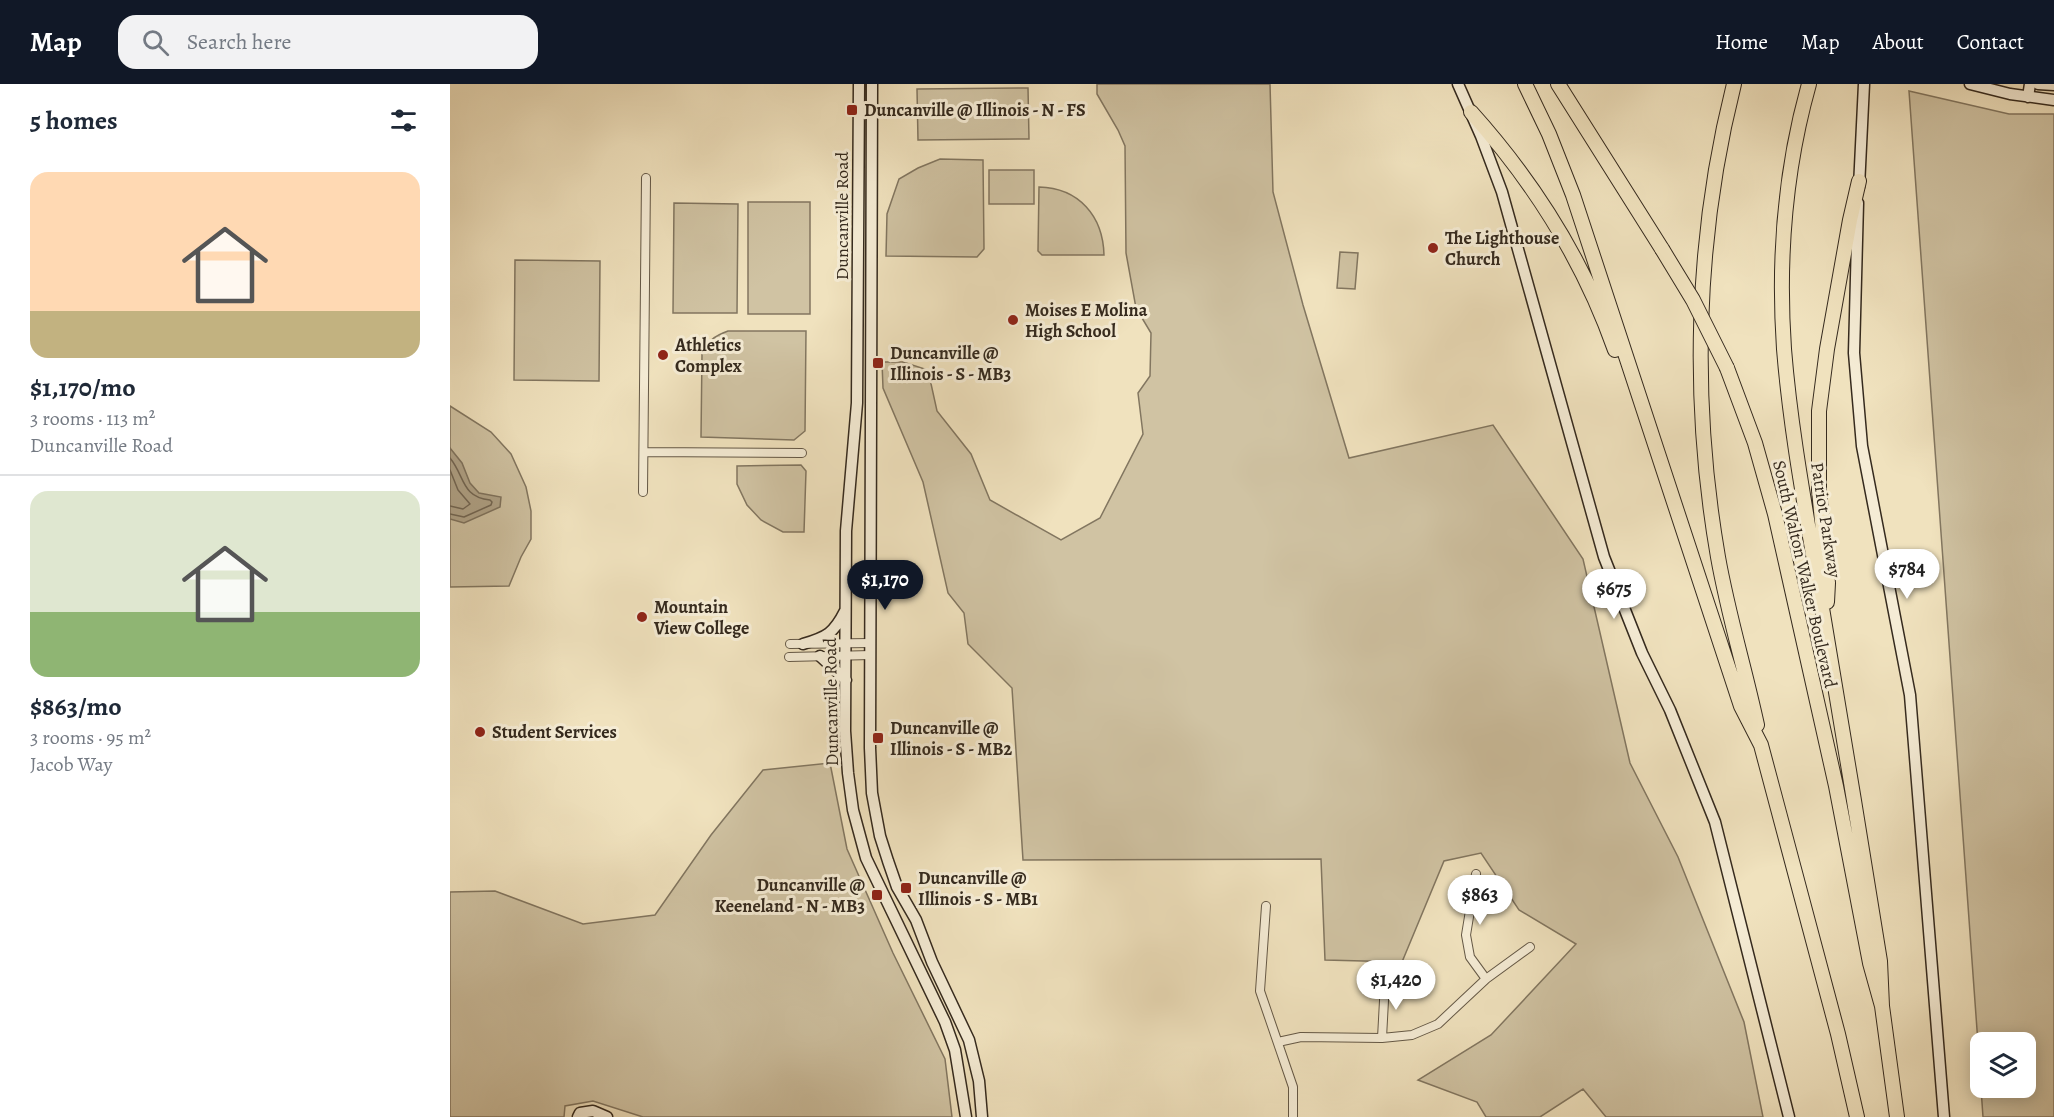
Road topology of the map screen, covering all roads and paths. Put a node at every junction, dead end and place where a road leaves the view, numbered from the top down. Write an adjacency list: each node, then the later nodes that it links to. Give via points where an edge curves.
1 (859, 84): 22 (main road, Duncanville Road, via 857,403 847,510)
2 (872, 84): 25 (main road, Duncanville Road)
3 (1458, 84): 15 (main road)
4 (1525, 84): 20 (highway, via 1573,195)
5 (1558, 84): 43 (highway, South Walton Walker Boulevard, bridge, via 1694,300 1755,443 1775,514)
6 (1734, 84): 33 (highway, via 1706,247 1701,404 1718,556)
7 (1809, 84): 23 (highway, Patriot Parkway, via 1793,157 1782,299 1789,395)
8 (1864, 84): 17 (main road)
9 (1970, 84): 13 (main road)
10 (2030, 84): 13 (main road)
11 (2038, 84): 12 (main road)
12 (2054, 86)
13 (2028, 97): 14 (main road)
14 (2054, 100)
15 (1471, 112): 20 (highway, via 1539,199 1575,260); 53 (main road, via 1502,192 1604,557 1715,822)
16 (646, 178): 18 (street)
17 (1859, 181): 23 (highway, via 1819,411 1819,490 1828,583); 56 (main road, via 1854,353 1862,446 1910,695)
18 (644, 452): 19 (street); 21 (street)
19 (802, 453)
20 (1666, 476): 33 (highway, via 1741,706)
21 (643, 492)
22 (846, 608): 24 (main road, Duncanville Road); 27 (main road, via 837,628 823,638)
23 (1826, 628): 43 (highway, Patriot Parkway, via 1880,961)
24 (846, 643): 25 (street); 27 (street); 30 (main road, Duncanville Road)
25 (871, 643): 28 (main road, Duncanville Road)
26 (790, 644): 27 (street)
27 (803, 644)
28 (871, 655): 30 (street); 34 (main road, Duncanville Road)
29 (820, 656): 30 (street); 31 (street); 32 (main road)
30 (846, 656): 32 (main road, Duncanville Road)
31 (789, 657)
32 (846, 680): 35 (main road, Duncanville Road, via 845,731)
33 (1761, 745): 54 (highway)
34 (872, 793): 35 (main road); 38 (main road, Duncanville Road, via 880,836 897,888)
35 (851, 795): 39 (main road, Duncanville Road, via 866,858)
36 (1476, 874): 41 (street, via 1466,935 1470,957)
37 (1266, 906): 45 (street, via 1260,991)
38 (916, 921): 39 (main road); 46 (main road, Duncanville Road, via 969,1040)
39 (900, 928): 47 (main road, Duncanville Road, via 945,1022)
40 (1530, 947): 41 (street)
41 (1486, 979): 44 (street, via 1438,1024 1412,1035)
42 (1385, 982): 44 (street)
43 (1882, 1005): 55 (highway, South Walton Walker Boulevard)
44 (1382, 1038): 45 (street, via 1301,1037)
45 (1278, 1042): 52 (street, via 1293,1087)
46 (972, 1055): 47 (main road); 51 (main road, Duncanville Road)
47 (957, 1059): 50 (main road, Duncanville Road)
48 (578, 1117): 49 (main road, via 588,1111)
49 (607, 1117)
50 (966, 1117)
51 (982, 1117)
52 (1293, 1117)
53 (1789, 1117)
54 (1857, 1117)
55 (1897, 1117)
56 (1944, 1117)

